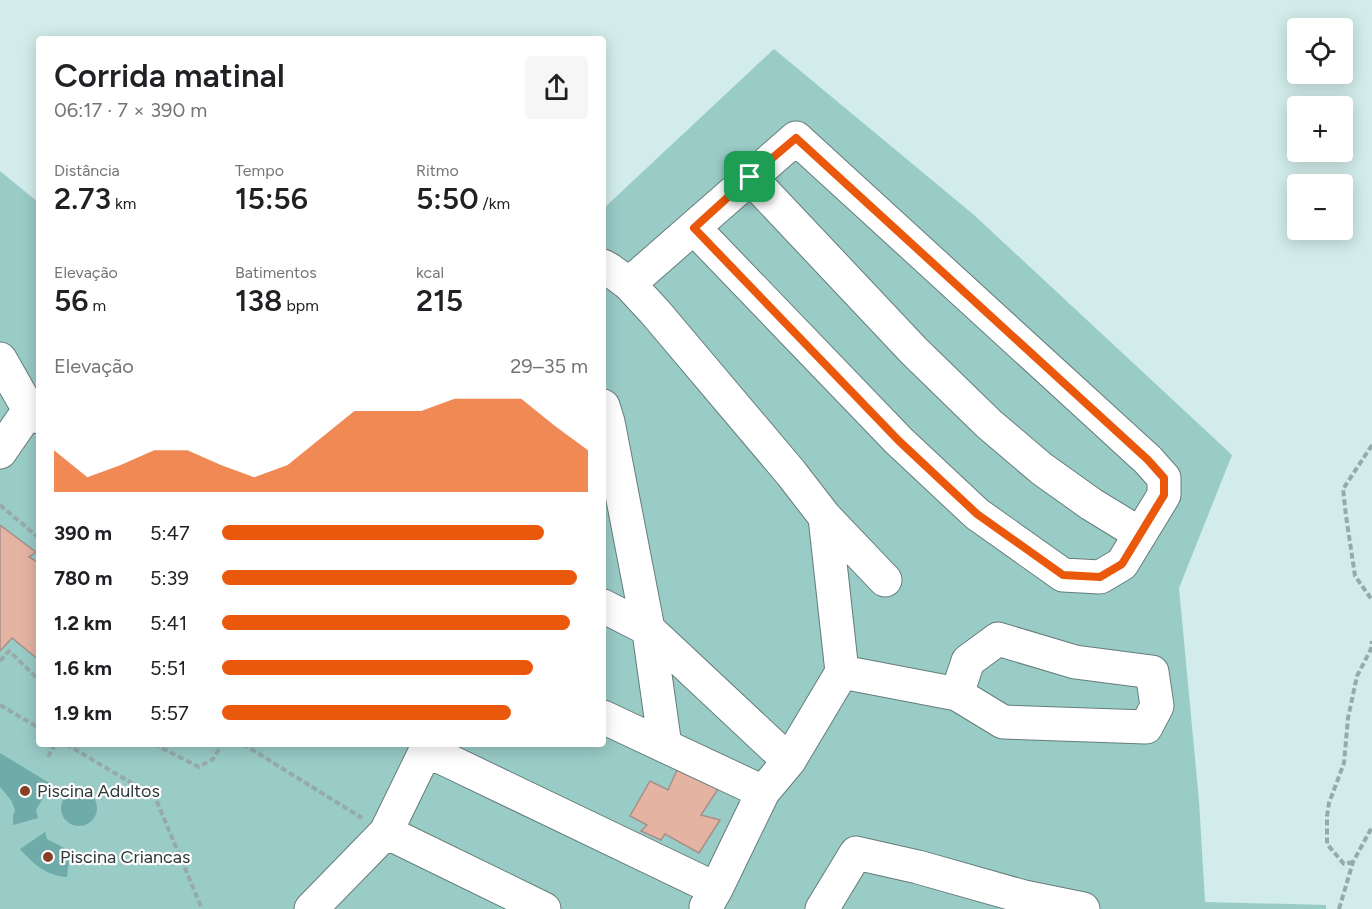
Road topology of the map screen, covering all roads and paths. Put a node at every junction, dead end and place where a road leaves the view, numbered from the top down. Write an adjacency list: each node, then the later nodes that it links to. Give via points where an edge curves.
1 (750, 177): 2 (lane); 11 (lane, via 914,351 989,424 1042,469); 11 (lane, via 796,138 1148,460 1164,478 1164,495)
2 (694, 228): 3 (lane); 11 (lane, via 899,441 977,514 1063,575 1100,577 1122,564)
3 (616, 275): 10 (lane, via 686,347)
4 (0, 359): 5 (lane)
5 (34, 413): 8 (lane)
6 (606, 422): 16 (lane)
7 (1372, 445): 14 (path, via 1343,489 1355,576)
8 (0, 452)
9 (0, 505): 12 (path)
10 (825, 518): 13 (lane); 19 (lane)
11 (1140, 534)
12 (36, 535)
13 (885, 580)
14 (1372, 600)
15 (606, 607): 16 (lane)
16 (648, 628): 25 (lane); 33 (lane)
17 (1372, 641): 37 (path, via 1358,676 1348,718 1344,764 1327,816 1327,844 1344,864)
18 (0, 661): 20 (path, via 9,651)
19 (842, 672): 21 (lane); 33 (lane)
20 (36, 677)
21 (957, 694): 21 (lane, via 1003,722 1146,727 1156,706 1152,672 1075,662 998,639 968,661)
22 (0, 705): 24 (path)
23 (606, 718): 25 (lane)
24 (36, 726)
25 (665, 746): 34 (lane)
26 (53, 747): 32 (path)
27 (71, 747): 40 (path, via 155,797)
28 (160, 747): 29 (path, via 199,767 213,759)
29 (220, 747)
30 (248, 747): 36 (path)
31 (426, 747): 36 (lane); 38 (lane)
32 (48, 757)
33 (789, 761): 34 (lane)
34 (763, 792): 38 (lane)
35 (1372, 827): 37 (path)
36 (386, 832): 39 (lane); 41 (lane)
37 (1353, 862): 44 (path)
38 (710, 899)
39 (317, 907)
40 (202, 909)
41 (544, 909)
42 (822, 909): 43 (lane, via 856,853)
43 (1083, 909)
44 (1339, 909)

